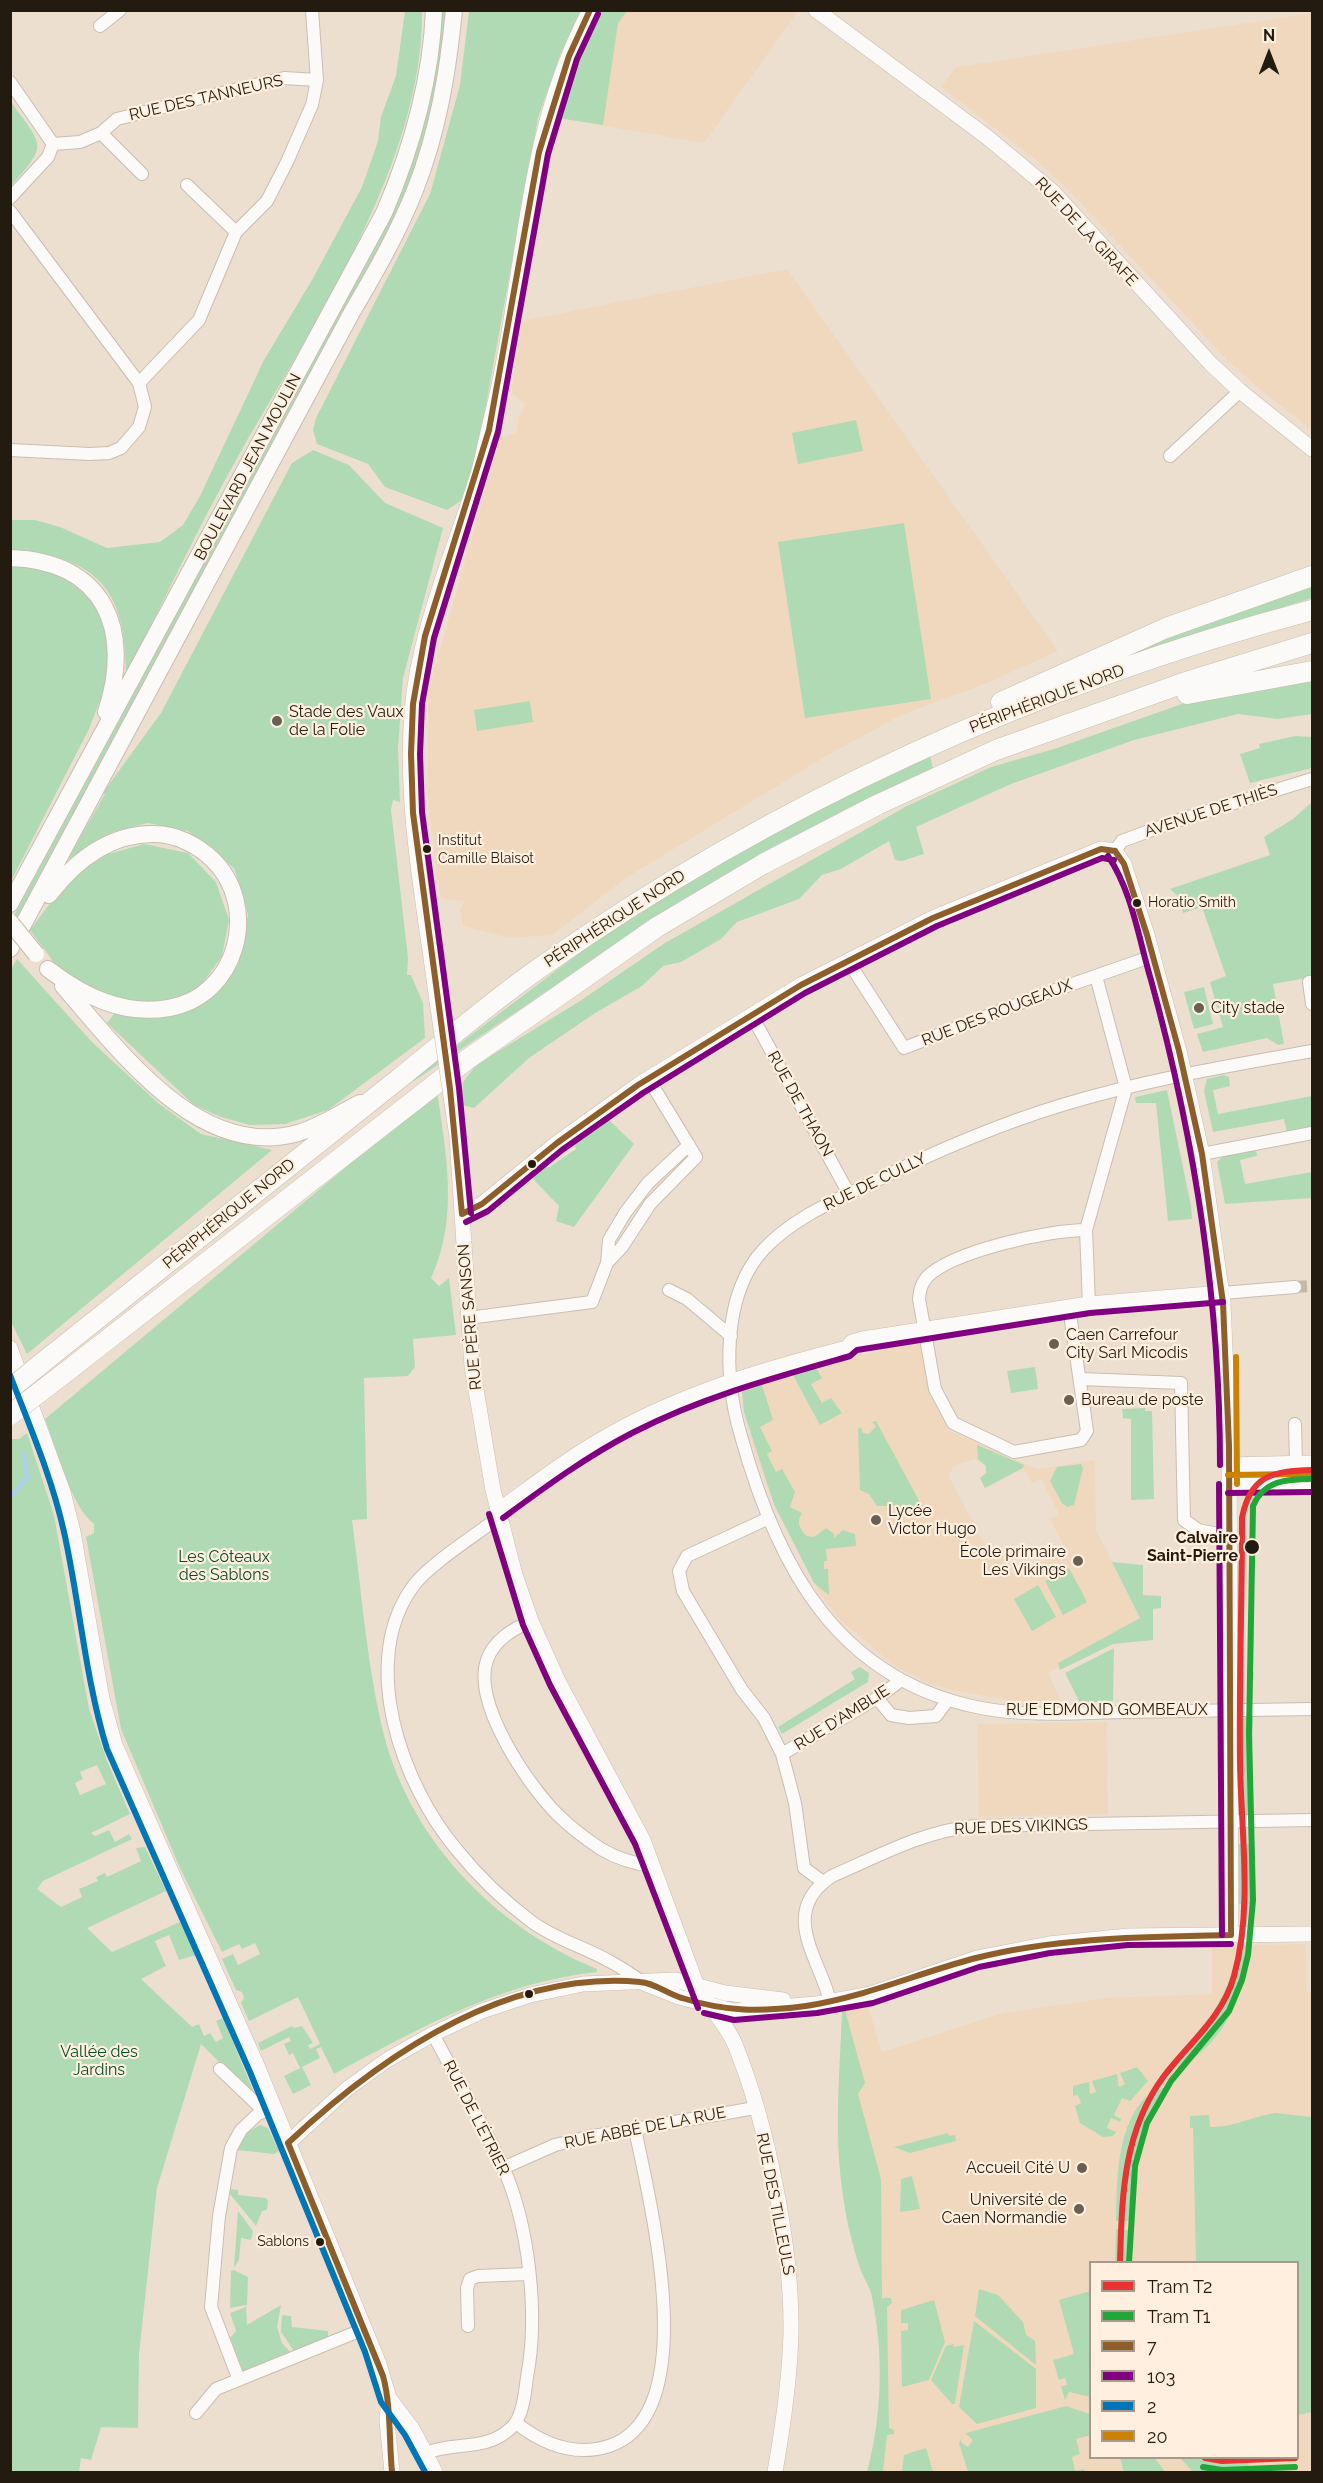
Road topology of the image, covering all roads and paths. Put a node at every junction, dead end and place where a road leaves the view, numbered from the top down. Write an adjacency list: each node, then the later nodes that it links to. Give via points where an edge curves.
1 (120, 10): 7 (street)
2 (312, 10): 8 (street)
3 (434, 10): 29 (main road, BOULEVARD JEAN MOULIN, via 428,75 418,118 384,213)
4 (454, 10): 34 (main road, via 438,119 416,189 387,252)
5 (590, 10): 50 (street, RUE PÈRE SANSON, bridge, via 568,58 535,163 496,400 479,470 425,636 412,712 411,774 418,852 457,1137)
6 (816, 10): 18 (street, RUE DE LA GIRAFE, via 1053,192 1190,343)
7 (100, 26)
8 (317, 80): 10 (street, RUE DES TANNEURS, via 284,78 198,98 117,119); 16 (street, via 312,105 273,191)
9 (10, 82): 11 (street)
10 (101, 133): 11 (street, RUE DES TANNEURS, via 80,142); 12 (street)
11 (53, 144): 14 (street, via 48,157)
12 (142, 174)
13 (187, 185): 16 (street)
14 (10, 198)
15 (10, 211): 17 (street)
16 (236, 232): 17 (street, via 199,320)
17 (139, 383): 20 (street, via 145,407 139,428 121,448 90,454)
18 (1240, 391): 19 (street, RUE DE LA GIRAFE); 21 (street)
19 (1312, 449)
20 (10, 450)
21 (1170, 456)
22 (10, 558): 29 (main road, via 49,563 78,577 105,607 113,624 116,684)
23 (1312, 576): 28 (highway, via 1155,633 930,733)
24 (1312, 610): 28 (highway, PÉRIPHÉRIQUE NORD, via 1085,682)
25 (1312, 643): 27 (highway, PÉRIPHÉRIQUE NORD)
26 (1312, 671): 27 (highway, via 1203,690)
27 (1066, 725): 64 (highway, PÉRIPHÉRIQUE NORD, bridge, via 996,750 877,805 764,864 657,927 465,1061)
28 (915, 752): 46 (highway, PÉRIPHÉRIQUE NORD, via 747,837 641,900 539,968)
29 (92, 755): 32 (main road, BOULEVARD JEAN MOULIN)
30 (1312, 779): 31 (street, AVENUE DE THIÈS, via 1176,821 1122,842)
31 (1115, 851): 35 (street, via 1124,864); 36 (street, via 1101,849 998,889)
32 (10, 904)
33 (10, 922): 37 (main road, bridge)
34 (13, 945): 37 (main road, via 64,876 93,852 126,836 161,834 182,840 202,850 229,880 239,911 237,943 224,974 185,1004 152,1010 120,1007 87,995)
35 (1153, 956): 38 (street, RUE DES ROUGEAUX); 43 (street)
36 (848, 961): 38 (street, RUE DES ROUGEAUX, via 904,1048); 41 (street)
37 (48, 969): 46 (main road, via 160,1090 188,1112 225,1129 252,1135 298,1133)
38 (1096, 976): 45 (street)
39 (1312, 982): 40 (street)
40 (1312, 1004)
41 (751, 1014): 44 (street); 49 (street, RUE DE THAON)
42 (1312, 1051): 43 (street, RUE DE CULLY)
43 (1185, 1074): 45 (street, RUE DE CULLY); 48 (street)
44 (648, 1078): 50 (street, via 557,1143 482,1204); 57 (street, via 689,1145 648,1183 625,1213 609,1240 607,1263 592,1302)
45 (1126, 1088): 49 (street, RUE DE CULLY, via 995,1128); 51 (street)
46 (380, 1094): 63 (highway, PÉRIPHÉRIQUE NORD, bridge)
47 (1312, 1133): 48 (street)
48 (1202, 1154): 54 (street)
49 (849, 1194): 59 (street, RUE DE CULLY, via 792,1225 764,1249 742,1285)
50 (462, 1214): 57 (street, RUE PÈRE SANSON)
51 (1086, 1230): 55 (street); 58 (street, via 1002,1244 936,1270 921,1287)
52 (1295, 1287): 54 (street)
53 (669, 1290): 59 (street, via 687,1299)
54 (1222, 1293): 55 (street); 68 (street)
55 (1089, 1304): 56 (street)
56 (1069, 1307): 58 (street); 61 (street)
57 (468, 1318): 71 (street, RUE PÈRE SANSON, via 479,1416)
58 (924, 1330): 61 (street, via 935,1389 952,1423 1014,1452 1082,1440 1087,1431); 62 (street, via 852,1342 847,1348)
59 (732, 1336): 62 (street, RUE DE CULLY)
60 (10, 1348): 94 (street, via 63,1492 102,1698 115,1745)
61 (1081, 1379): 73 (street, via 1181,1383 1184,1520 1198,1530)
62 (731, 1381): 71 (street, via 598,1441); 72 (street, RUE EDMOND GOMBEAUX, via 738,1429)
63 (10, 1389)
64 (10, 1415)
65 (1295, 1424): 66 (street)
66 (1296, 1463): 67 (street); 68 (street)
67 (1312, 1463)
68 (1229, 1465): 70 (street)
69 (1312, 1483): 70 (street)
70 (1228, 1484): 73 (street)
71 (499, 1514): 74 (street, RUE PÈRE SANSON); 87 (street, via 415,1584 393,1626 386,1659 402,1748 431,1812 456,1849 506,1900 534,1923)
72 (769, 1518): 75 (street, RUE EDMOND GOMBEAUX, via 794,1570 839,1634); 80 (street, via 687,1556 679,1576 683,1591 708,1634)
73 (1228, 1536): 79 (street)
74 (531, 1621): 83 (street, RUE PÈRE SANSON, via 558,1681 644,1840); 83 (street, via 496,1643 486,1663 488,1695 505,1738 532,1784 573,1829 603,1850)
75 (900, 1681): 76 (street, RUE D'AMBLIE); 77 (street, RUE EDMOND GOMBEAUX)
76 (877, 1698): 77 (street, via 891,1715 909,1718 936,1716); 80 (street, RUE D'AMBLIE)
77 (948, 1700): 79 (street, RUE EDMOND GOMBEAUX, via 1010,1711)
78 (1312, 1709): 79 (street)
79 (1231, 1710): 82 (street)
80 (783, 1754): 84 (street, via 804,1868)
81 (1312, 1820): 82 (street, RUE DES VIKINGS)
82 (1231, 1821): 84 (street, RUE DES VIKINGS, via 962,1828 905,1843); 86 (street)
83 (653, 1866): 88 (street, RUE PÈRE SANSON)
84 (823, 1882): 89 (street, via 806,1911 805,1930)
85 (1312, 1934): 86 (street)
86 (1231, 1935): 89 (street, via 1128,1936 1049,1944 977,1958 870,1994)
87 (644, 1983): 88 (street, via 675,1980); 90 (street); 91 (street, via 615,1981 558,1988 482,2011)
88 (698, 1986): 89 (street, via 725,1993); 90 (street, RUE DES TILLEULS)
89 (823, 2003): 90 (street, via 734,2011)
90 (706, 2004): 93 (street, RUE DES TILLEULS, via 735,2044)
91 (433, 2034): 96 (street, via 347,2089); 97 (street, RUE DE L'ÉTRIER)
92 (220, 2069): 94 (street)
93 (755, 2108): 95 (street, RUE ABBÉ DE LA RUE); 108 (street, RUE DES TILLEULS, via 776,2194 790,2288 788,2382)
94 (269, 2109): 96 (street); 101 (street, via 241,2130 231,2148 219,2216 211,2307)
95 (635, 2129): 97 (street, RUE ABBÉ DE LA RUE, via 555,2145); 104 (street, via 664,2291 663,2343 652,2405 640,2425 623,2439 589,2450 554,2446)
96 (288, 2143): 100 (street)
97 (503, 2168): 98 (street, RUE DE L'ÉTRIER, via 522,2226)
98 (528, 2274): 99 (street, via 470,2279); 104 (street, RUE DE L'ÉTRIER, via 531,2349)
99 (468, 2326)
100 (364, 2329): 101 (street); 102 (street)
101 (239, 2380): 103 (street, via 216,2389)
102 (389, 2398): 105 (street); 106 (street)
103 (196, 2413)
104 (516, 2423): 105 (street, via 499,2437 479,2445)
105 (426, 2453): 107 (street)
106 (392, 2472)
107 (435, 2472)
108 (775, 2472)

